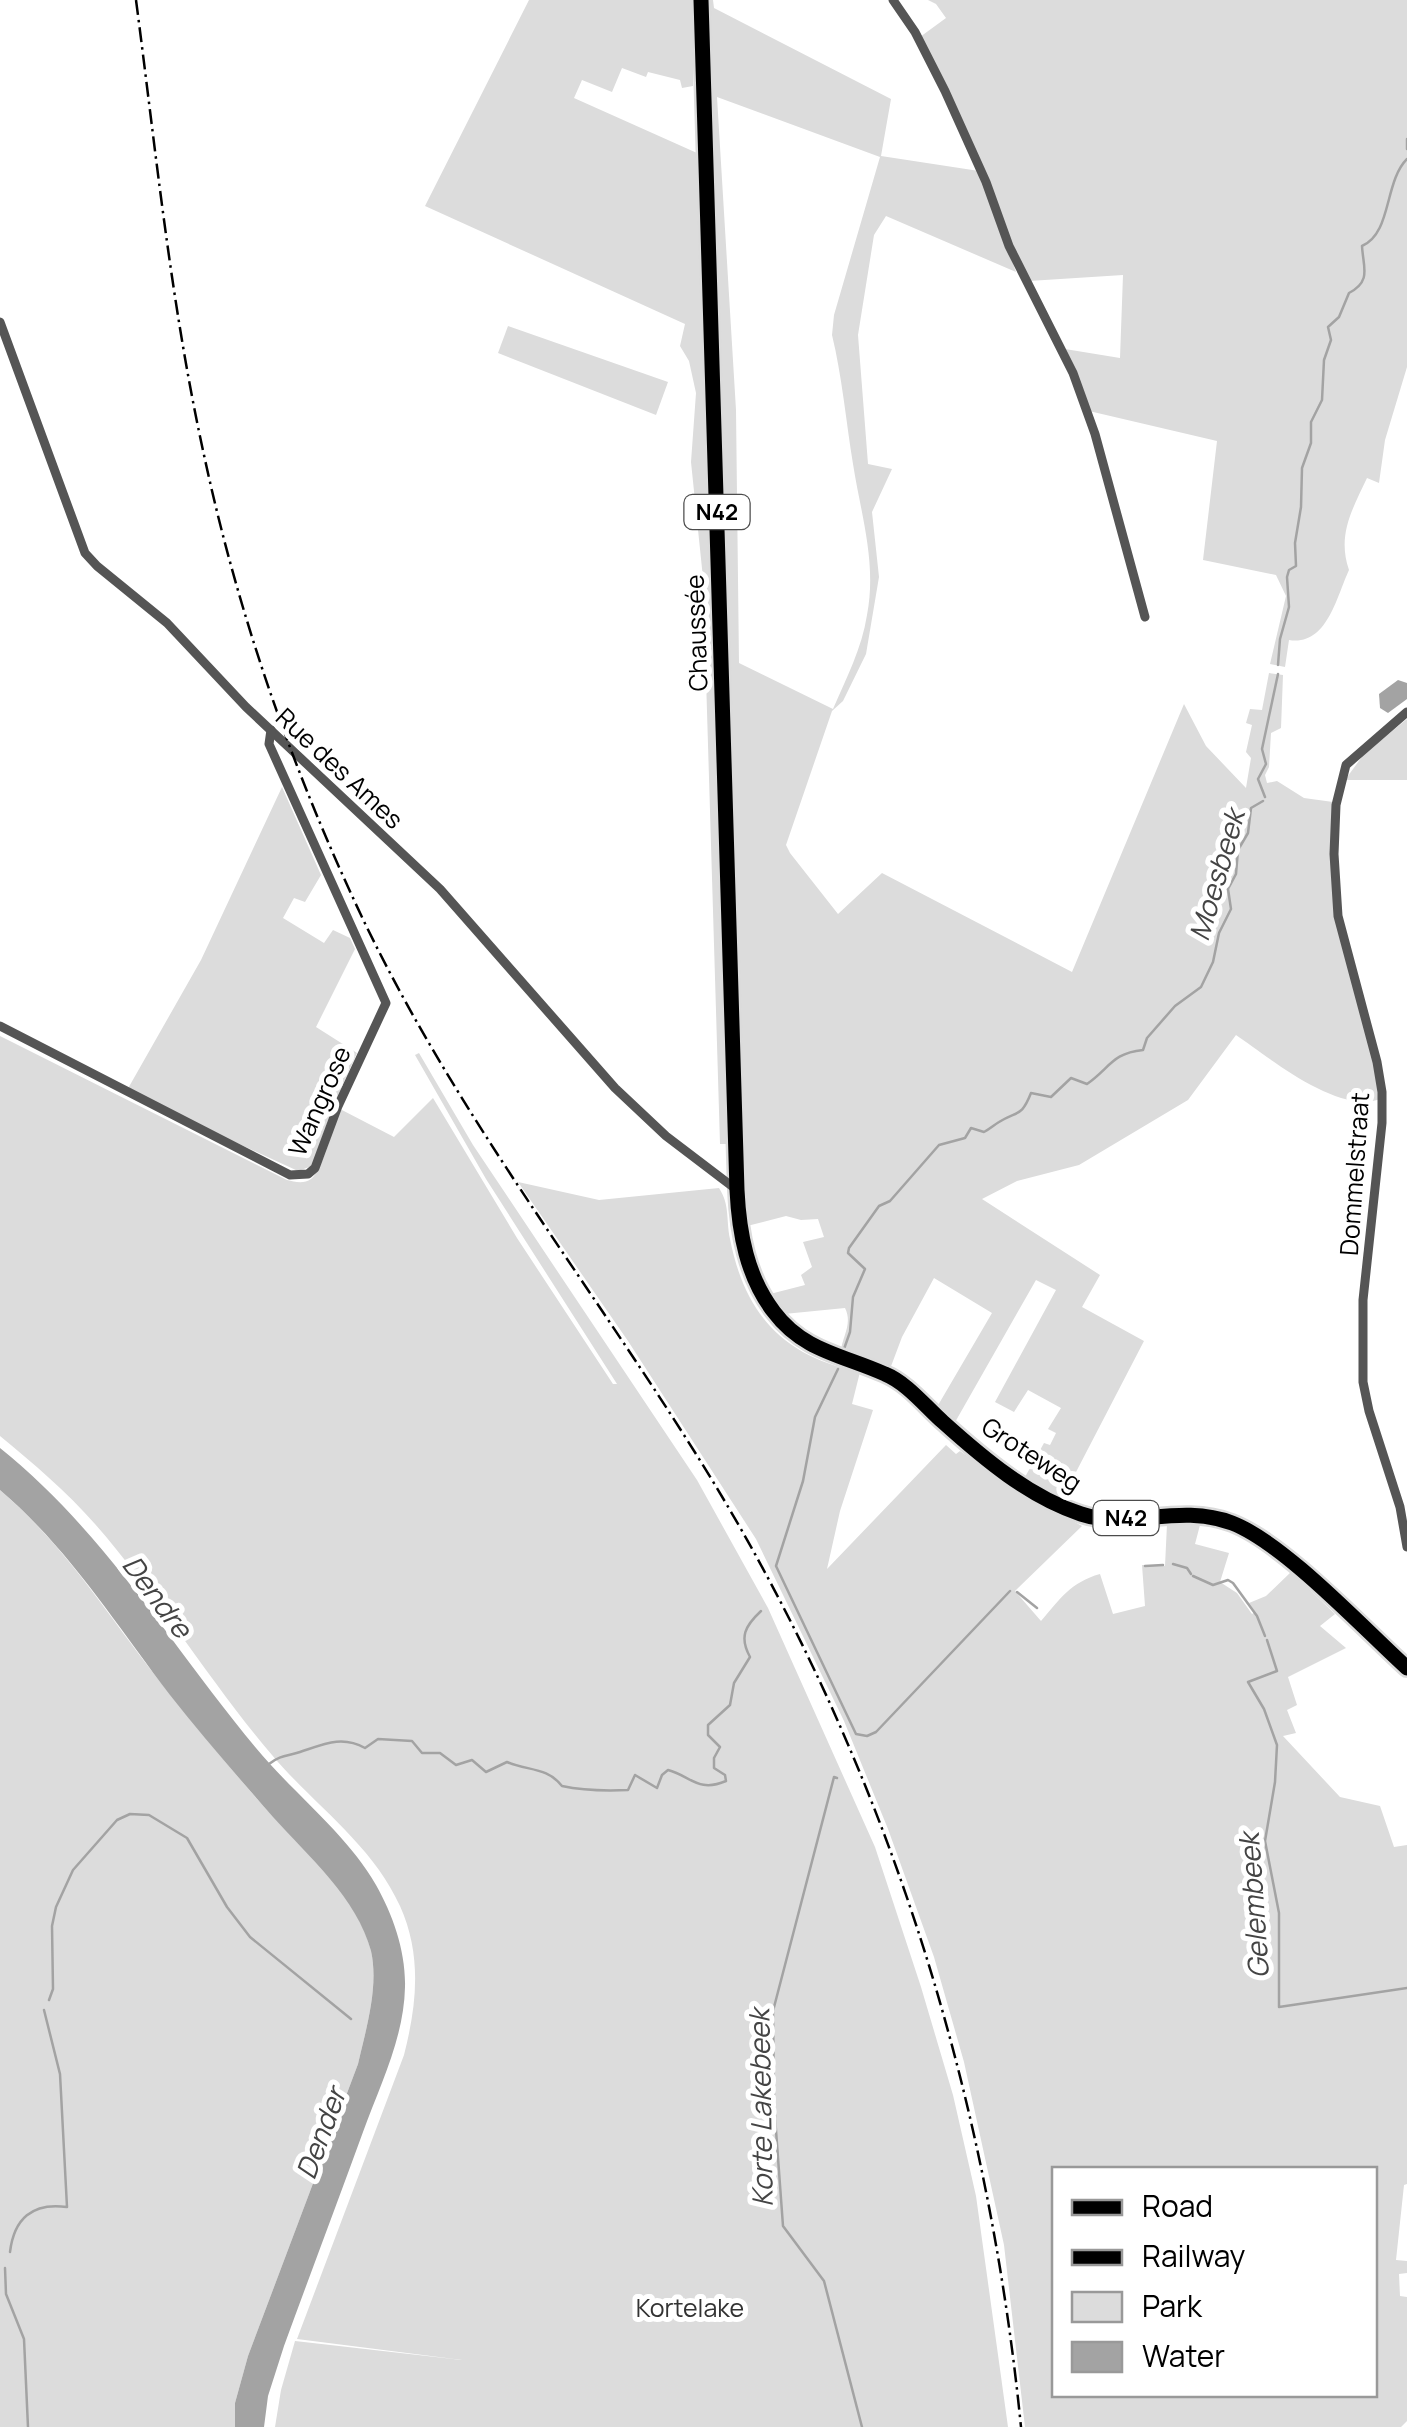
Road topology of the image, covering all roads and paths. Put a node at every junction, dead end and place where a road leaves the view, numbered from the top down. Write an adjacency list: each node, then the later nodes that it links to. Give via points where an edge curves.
1 (701, 0): 8 (main road, Chaussée / N42)
2 (893, 0): 4 (street, via 945,90 1009,246 1073,373)
3 (0, 322): 6 (street, Rue des Ames, via 86,552)
4 (1145, 617)
5 (1407, 712): 9 (street, Dommelstraat, via 1341,776 1334,870 1338,916 1382,1092 1363,1300 1363,1382)
6 (271, 730): 7 (street, Wangrose, via 269,744 386,1003 315,1168 290,1175); 8 (street, Rue des Ames, via 440,889 616,1088)
7 (0, 1026)
8 (737, 1190): 10 (main road, Groteweg / N42, via 754,1279 783,1323 809,1345 887,1374 982,1457 1071,1510 1105,1518 1197,1515 1248,1531)
9 (1407, 1547)
10 (1407, 1668)

